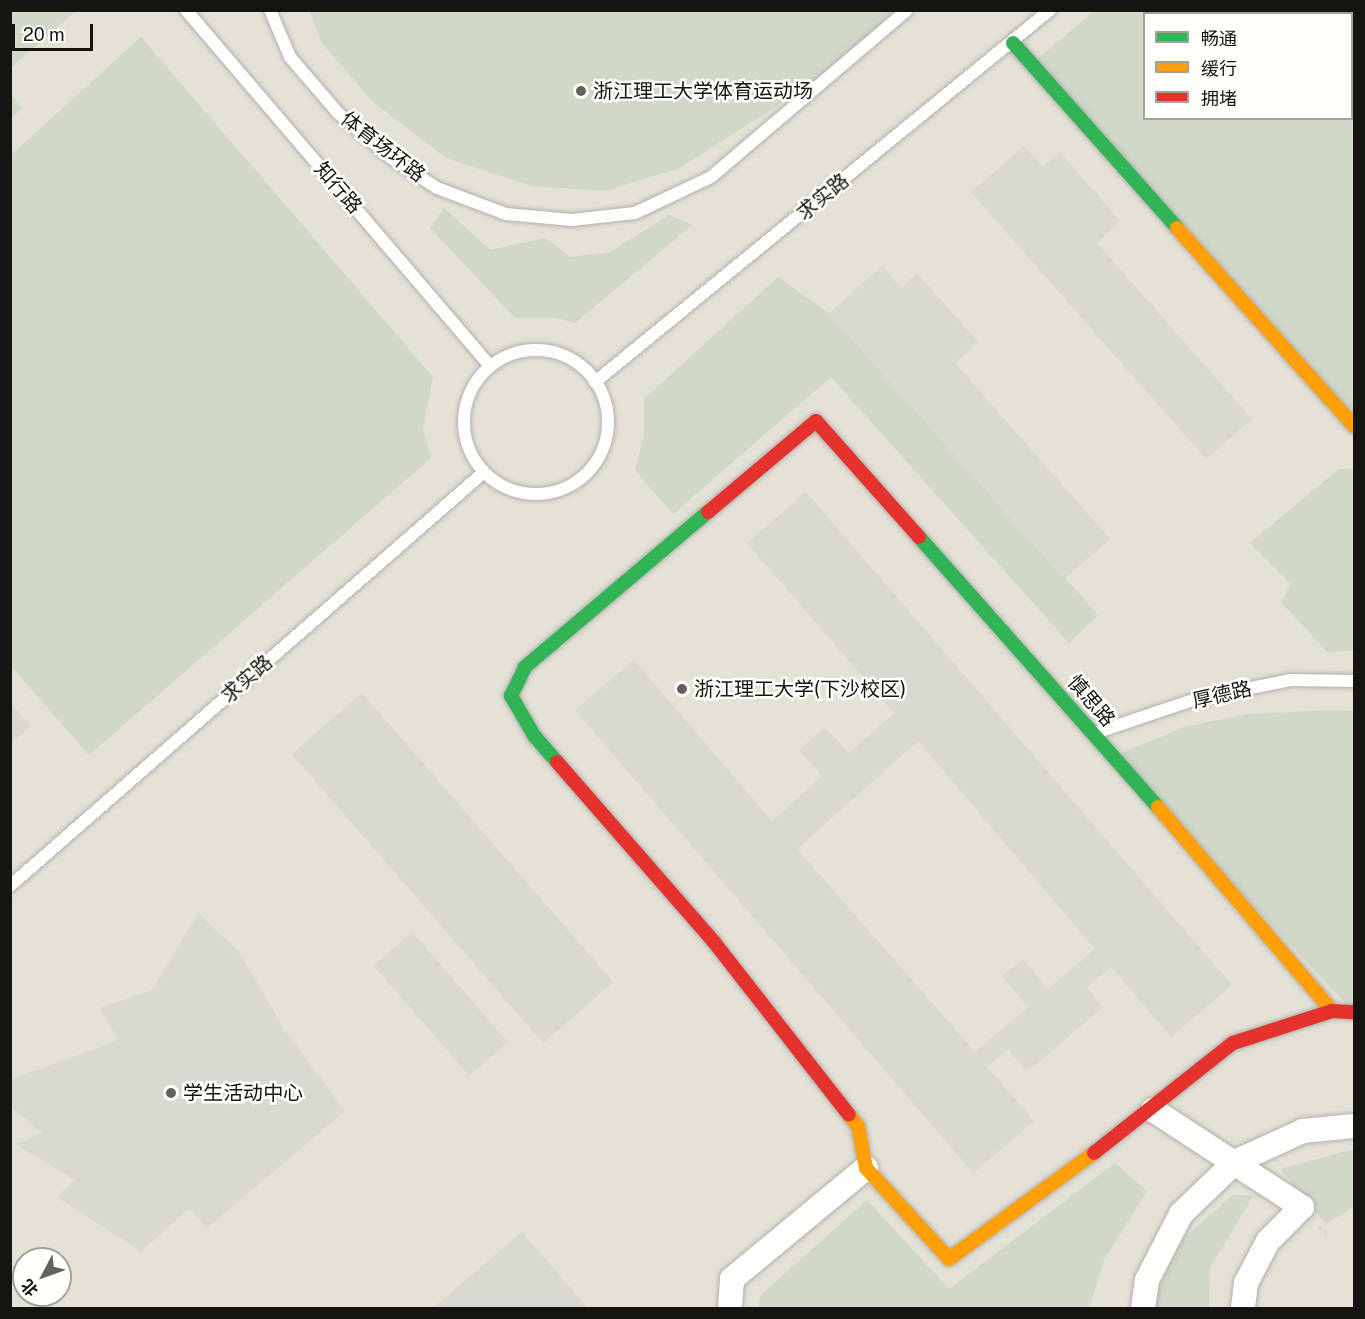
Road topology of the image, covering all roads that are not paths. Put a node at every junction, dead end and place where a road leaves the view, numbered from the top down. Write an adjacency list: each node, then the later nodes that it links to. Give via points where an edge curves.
1 (186, 10): 6 (lane, 知行路)
2 (270, 10): 3 (lane, 体育场环路, via 290,57 338,113 392,158 437,188 506,214 572,220 635,213 711,177)
3 (908, 10)
4 (1050, 10): 5 (lane, 求实路)
5 (1013, 43): 7 (lane, 求实路); 8 (street)
6 (490, 366): 7 (lane, via 511,354 534,350 558,353 579,365); 9 (lane, via 474,384 465,418 470,453)
7 (596, 382): 9 (lane, via 605,404 608,427 602,450 590,470 572,485 549,493 526,494 503,487)
8 (1354, 426)
9 (484, 472): 12 (lane, 求实路)
10 (1354, 681): 11 (lane, 厚德路, via 1290,680 1196,699)
11 (1094, 733): 13 (street, 慎思路); 18 (street, 慎思路, via 816,421 525,667 511,696 535,737 714,942 858,1126)
12 (10, 886)
13 (1332, 1011): 14 (street); 15 (street, via 1233,1043)
14 (1354, 1012)
15 (1153, 1110): 17 (street); 18 (street, via 950,1259)
16 (1354, 1126): 17 (street, via 1303,1131)
17 (1235, 1162): 20 (street, via 1181,1214 1147,1280); 21 (street, via 1302,1207 1268,1241 1246,1283)
18 (866, 1168): 19 (street, via 732,1279)
19 (730, 1308)
20 (1143, 1308)
21 (1243, 1308)

